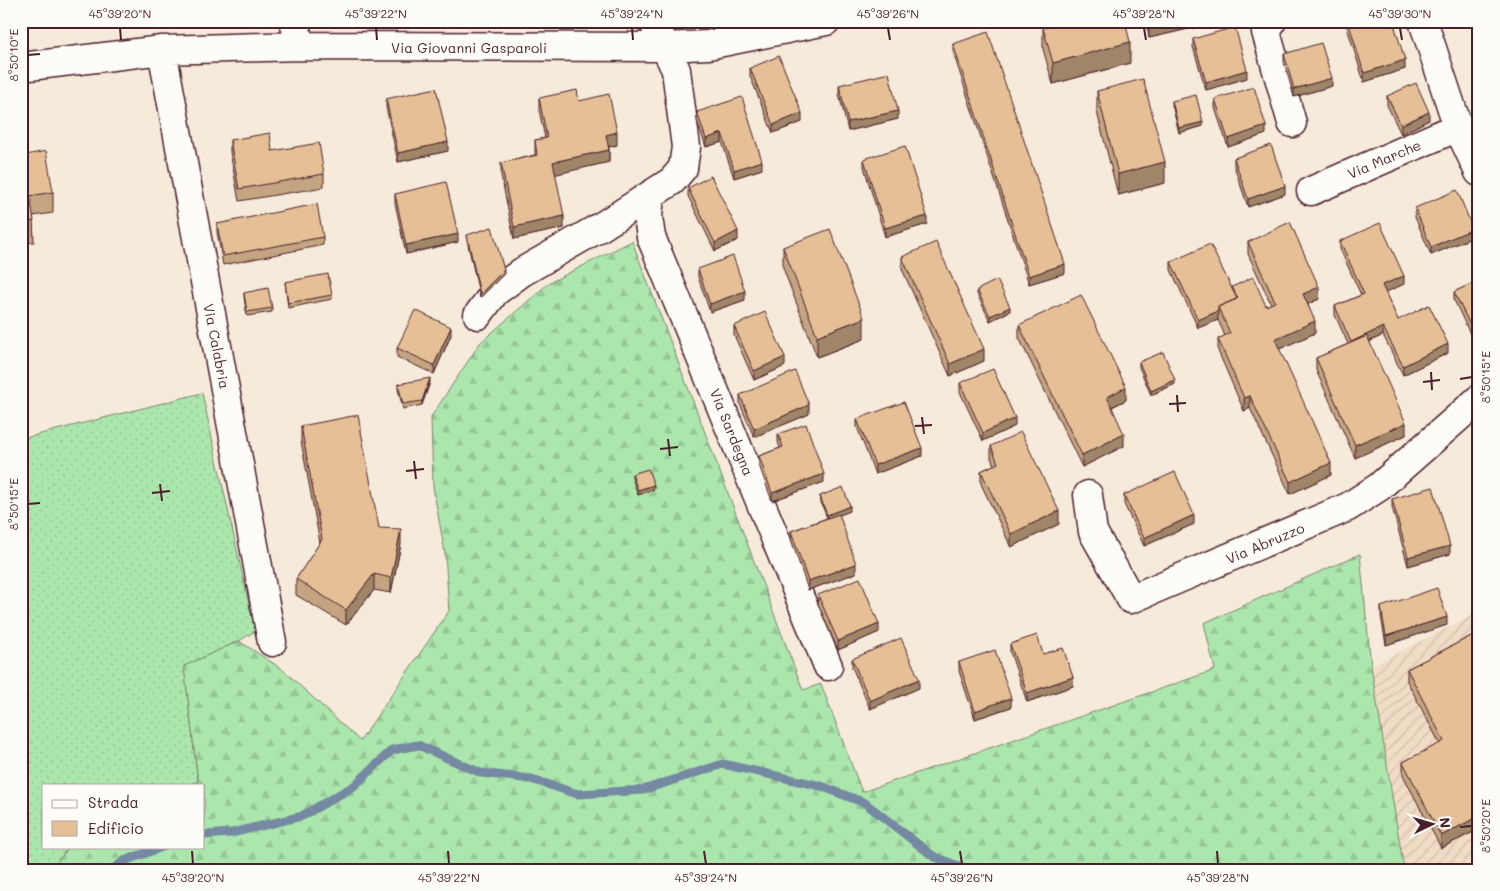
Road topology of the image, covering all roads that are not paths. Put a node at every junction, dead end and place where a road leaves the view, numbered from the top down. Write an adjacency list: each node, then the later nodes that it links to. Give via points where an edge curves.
1 (653, 21): 6 (street)
2 (826, 21): 6 (street, Via Giovanni Gasparoli, via 708,45)
3 (1272, 21): 9 (street, via 1266,32)
4 (1423, 21): 10 (street)
5 (297, 34): 6 (street, Via Giovanni Gasparoli); 7 (street, Via Giovanni Gasparoli)
6 (665, 47): 13 (street, via 676,70 686,147 684,168 672,181)
7 (162, 50): 8 (street, Via Giovanni Gasparoli); 17 (street, Via Calabria)
8 (21, 67)
9 (1292, 123)
10 (1458, 127): 11 (street); 12 (street, Via Marche)
11 (1479, 172)
12 (1311, 191)
13 (650, 195): 14 (street, via 522,272 495,292); 18 (street, Via Sardegna, via 648,217 651,237)
14 (478, 315)
15 (1479, 399): 16 (street, Via Abruzzo, via 1379,488 1348,507 1130,599 1093,532)
16 (1088, 494)
17 (272, 642)
18 (828, 666)

